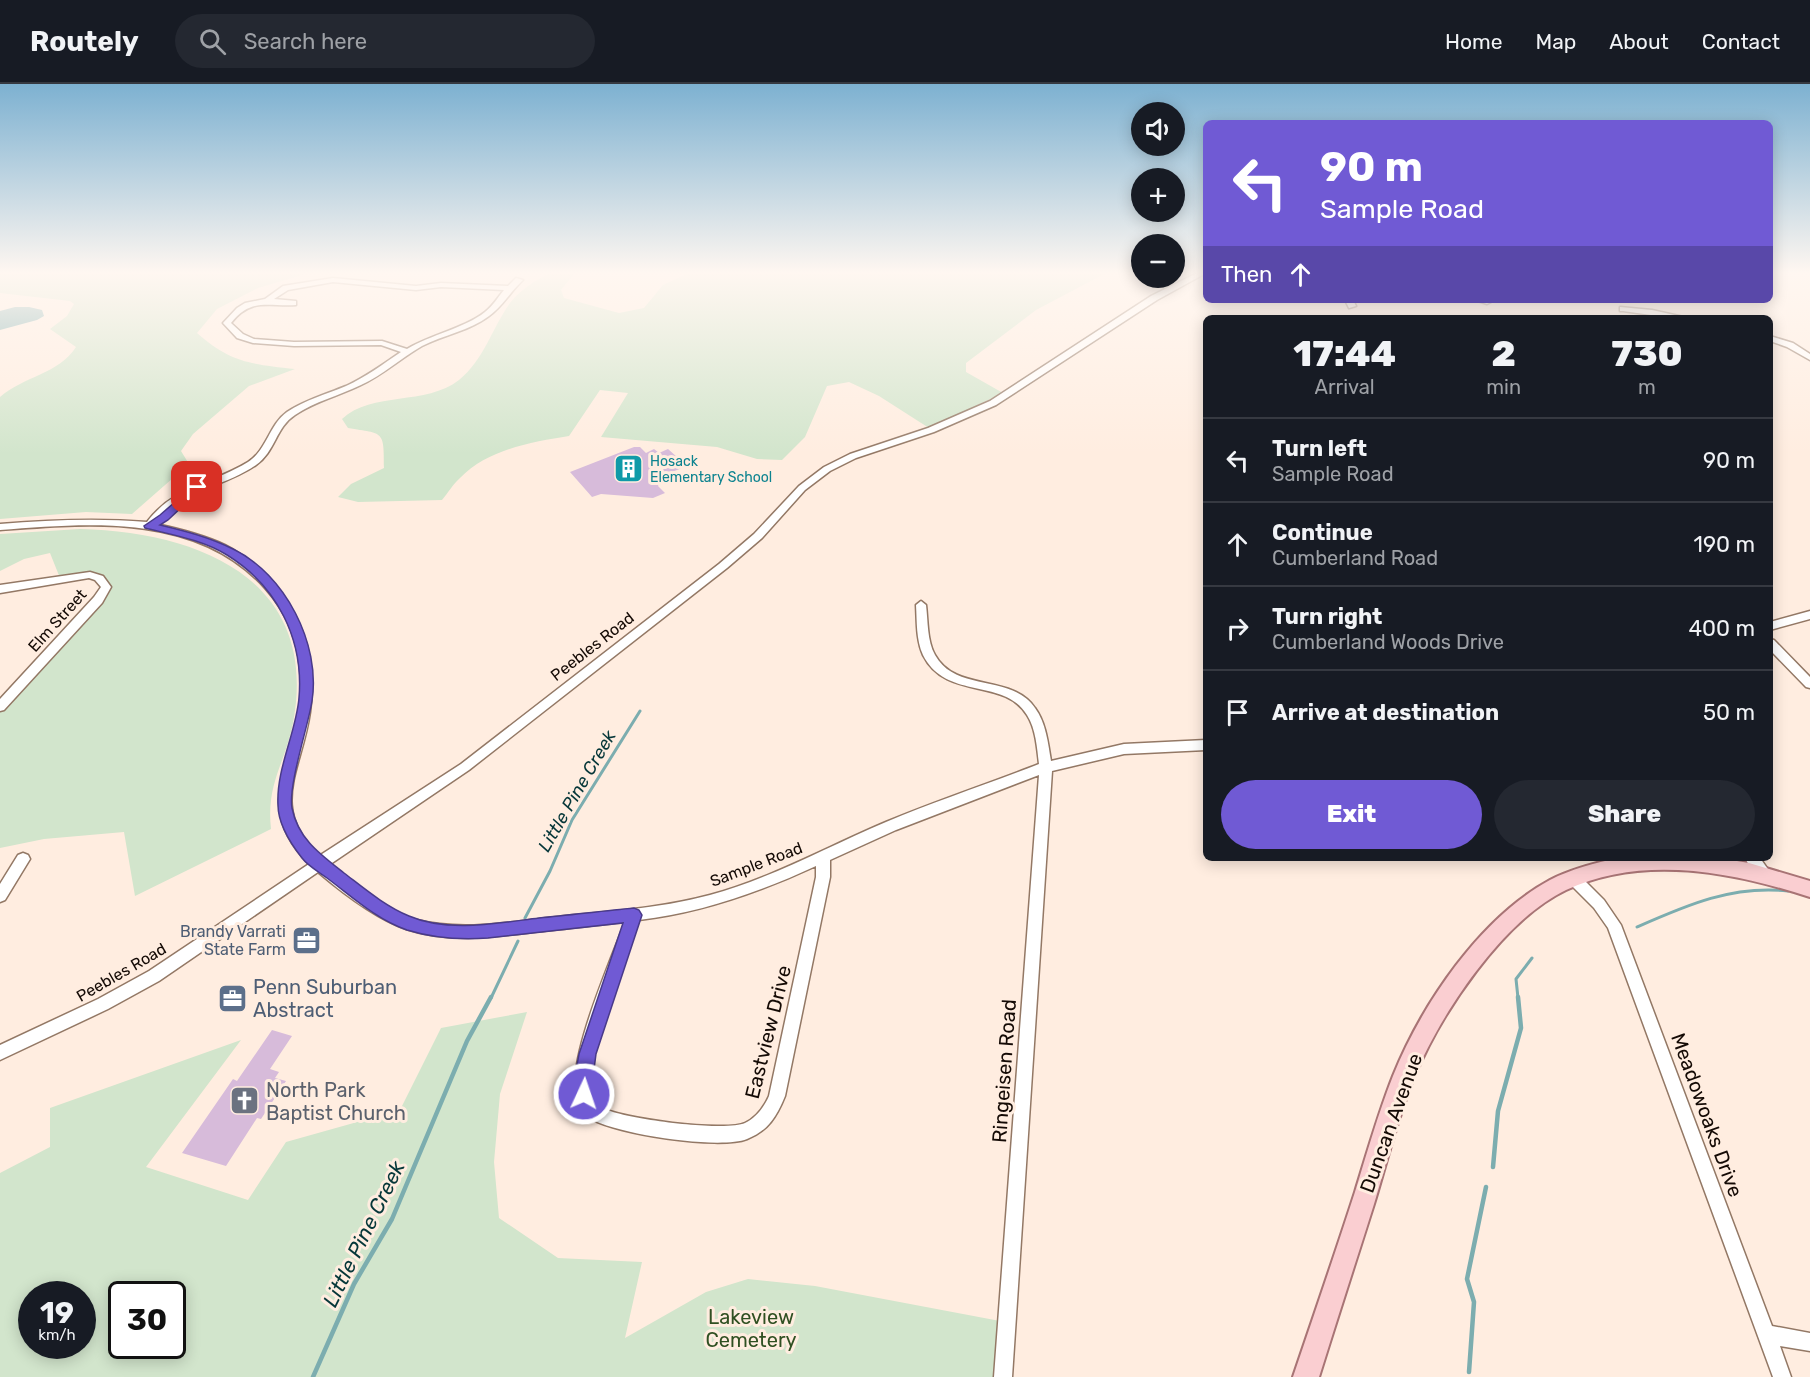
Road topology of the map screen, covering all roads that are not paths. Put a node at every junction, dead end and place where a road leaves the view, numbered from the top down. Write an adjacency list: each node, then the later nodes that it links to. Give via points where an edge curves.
1 (237, 333): 5 (street, via 253,341 294,344 382,343)
2 (442, 333): 5 (street)
3 (1100, 333): 21 (street, Peebles Road, via 993,403 827,469 802,488 742,550 643,630 465,767)
4 (1773, 339): 6 (street)
5 (408, 352): 7 (street, via 365,381 297,409 278,425 262,456 191,491 164,518)
6 (1810, 358)
7 (149, 526): 8 (street, Sample Road, via 90,521); 21 (street, Sample Road, via 193,536 231,552 263,577 293,619 305,656 306,698 285,806 298,841)
8 (0, 527)
9 (0, 589): 15 (street, Elm Street, via 90,575 106,586 98,600)
10 (921, 605): 17 (street, Ringeisen Road, via 926,645 933,662 953,679 1005,693 1027,705 1038,729)
11 (1810, 615): 12 (street)
12 (1773, 625)
13 (1773, 646): 14 (street)
14 (1810, 684)
15 (0, 707)
16 (1203, 745): 17 (street, Sample Road, via 1124,749)
17 (1046, 767): 18 (street, Sample Road); 30 (street, Ringeisen Road)
18 (823, 856): 26 (street, Sample Road, via 729,896); 26 (street, Eastview Drive, via 824,877 777,1096 768,1116 742,1133 712,1135 625,1122 598,1114 586,1100 582,1086 587,1054)
19 (22, 860): 25 (street)
20 (1754, 861): 22 (street)
21 (319, 864): 26 (street, Sample Road, via 385,912 406,923 429,928 488,931); 27 (street, Peebles Road, via 154,976)
22 (1765, 875): 23 (main road, Duncan Avenue, via 1657,862 1605,868); 24 (main road, Duncan Avenue)
23 (1574, 878): 28 (street, Meadowoaks Drive, via 1614,925); 31 (main road, Duncan Avenue, via 1529,904 1492,940 1456,984 1420,1043 1405,1075)
24 (1810, 889)
25 (0, 896)
26 (634, 915)
27 (0, 1053)
28 (1766, 1334): 29 (street); 32 (street, Meadowoaks Drive)
29 (1810, 1342)
30 (1003, 1377)
31 (1306, 1377)
32 (1782, 1377)

